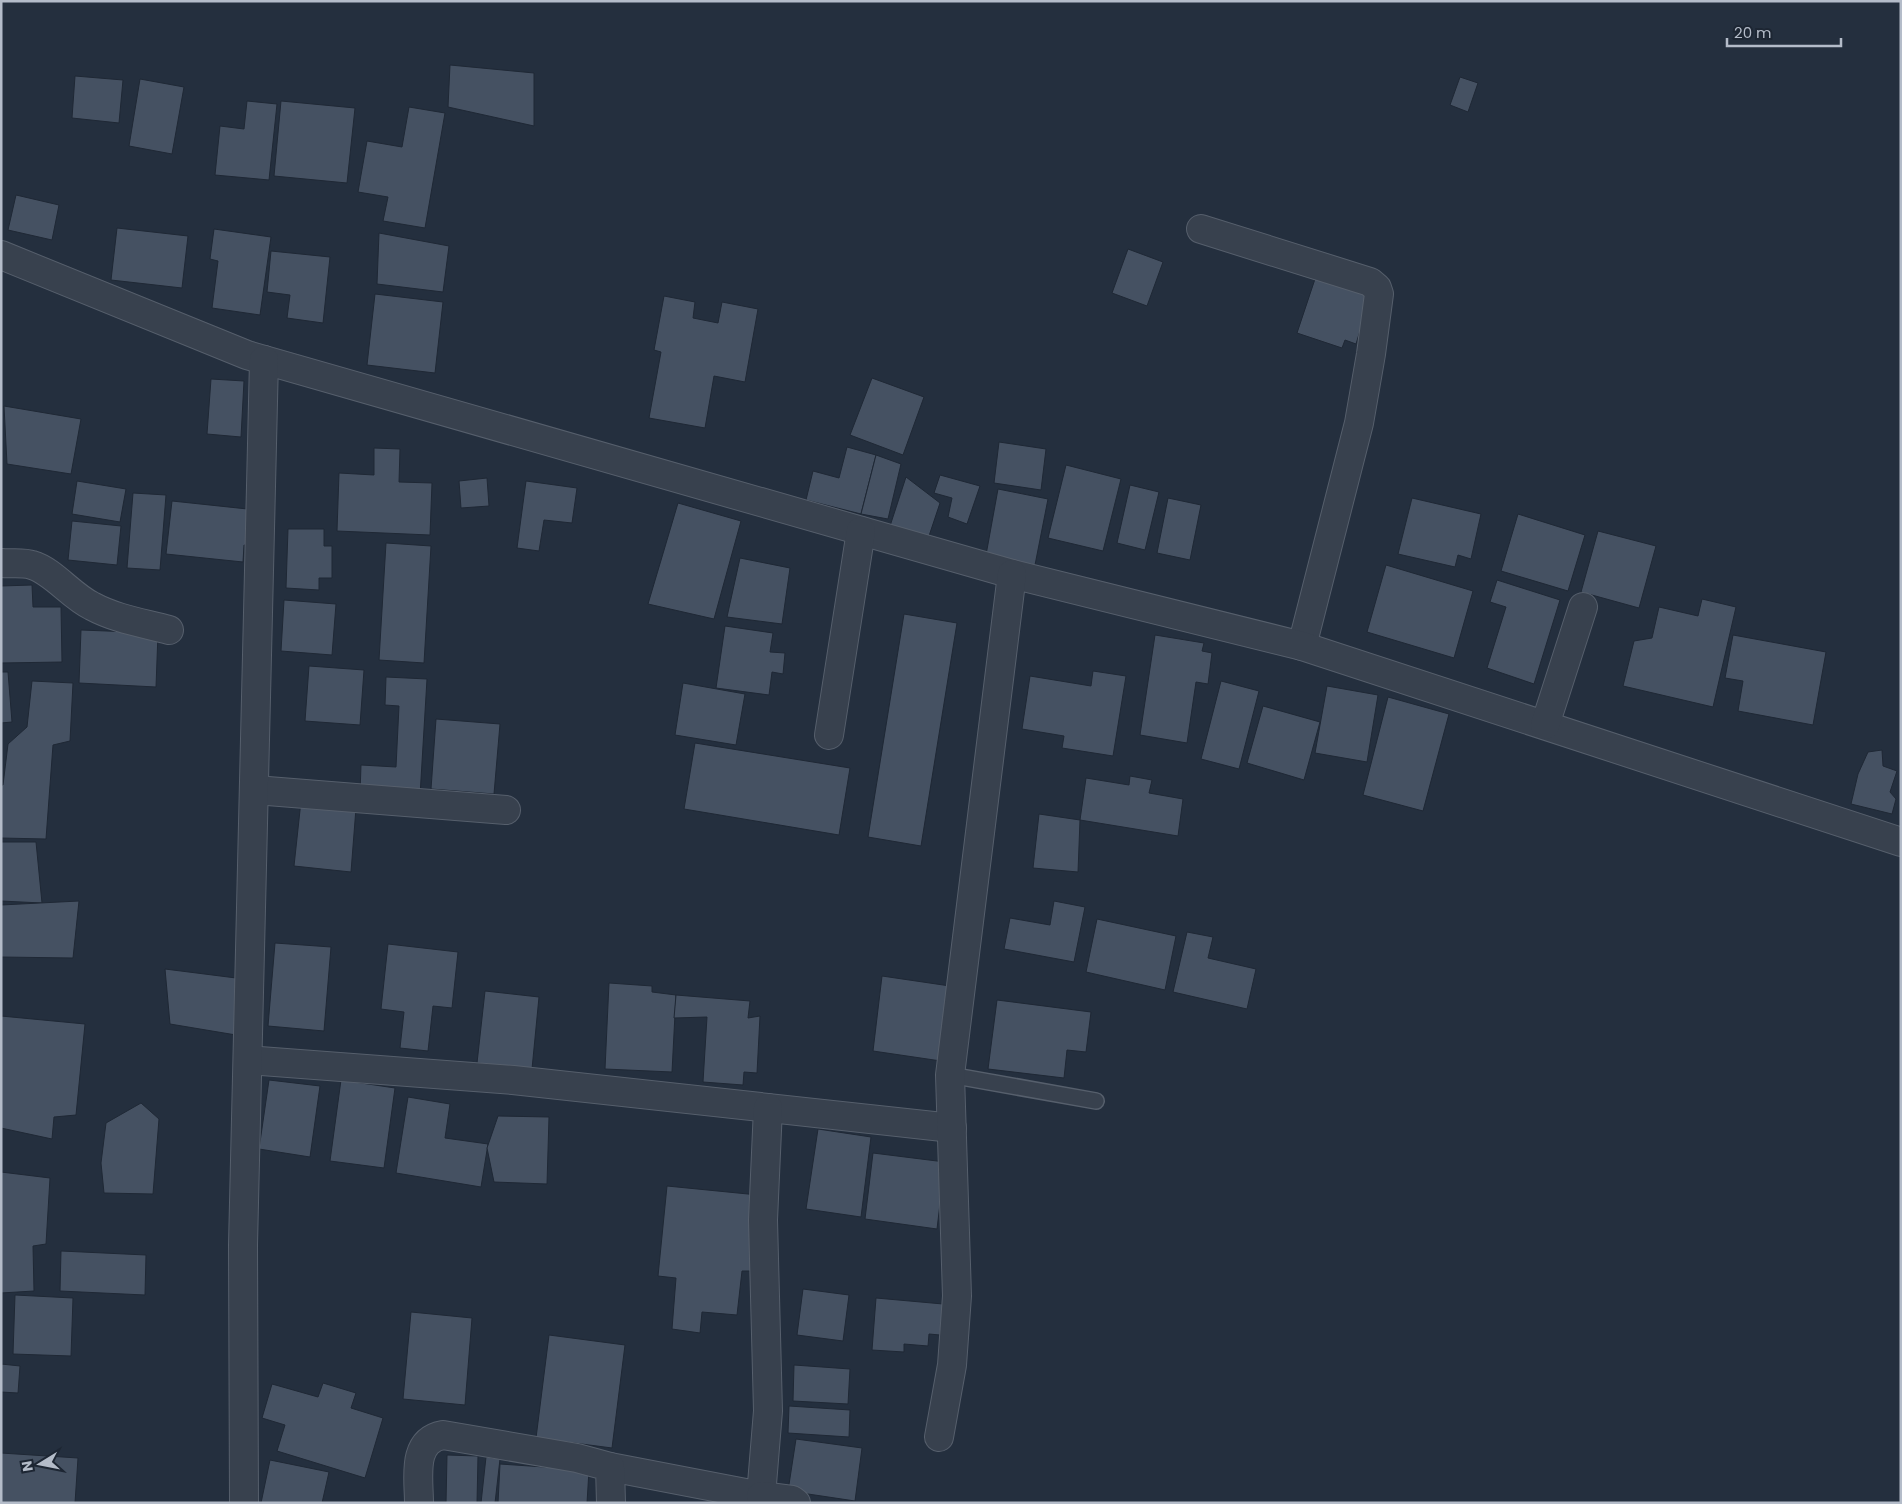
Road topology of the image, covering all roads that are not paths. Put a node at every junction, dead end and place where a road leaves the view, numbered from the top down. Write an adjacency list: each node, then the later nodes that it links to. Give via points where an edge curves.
1 (1201, 229): 9 (street, via 1370,282 1379,294 1359,423)
2 (1, 254): 3 (street)
3 (264, 360): 4 (street); 12 (street)
4 (861, 531): 6 (street); 11 (street)
5 (1, 564): 8 (street, via 31,564 44,570 75,596 110,615)
6 (1012, 574): 9 (street); 16 (street)
7 (1582, 607): 10 (street)
8 (169, 630)
9 (1302, 646): 10 (street)
10 (1545, 725): 14 (street)
11 (829, 735)
12 (255, 790): 13 (street); 15 (street)
13 (506, 810)
14 (1898, 841)
15 (248, 1060): 18 (street, via 513,1080); 23 (street, via 243,1246)
16 (950, 1075): 17 (lane); 19 (street)
17 (1096, 1101)
18 (768, 1108): 19 (street); 22 (street, via 763,1220 768,1411)
19 (952, 1128): 20 (street, via 957,1296 952,1365)
20 (939, 1437)
21 (610, 1467): 22 (street); 24 (street, via 548,1453 434,1437 428,1441 419,1458); 25 (street)
22 (761, 1496): 26 (street)
23 (244, 1503)
24 (419, 1503)
25 (611, 1503)
26 (796, 1503)

